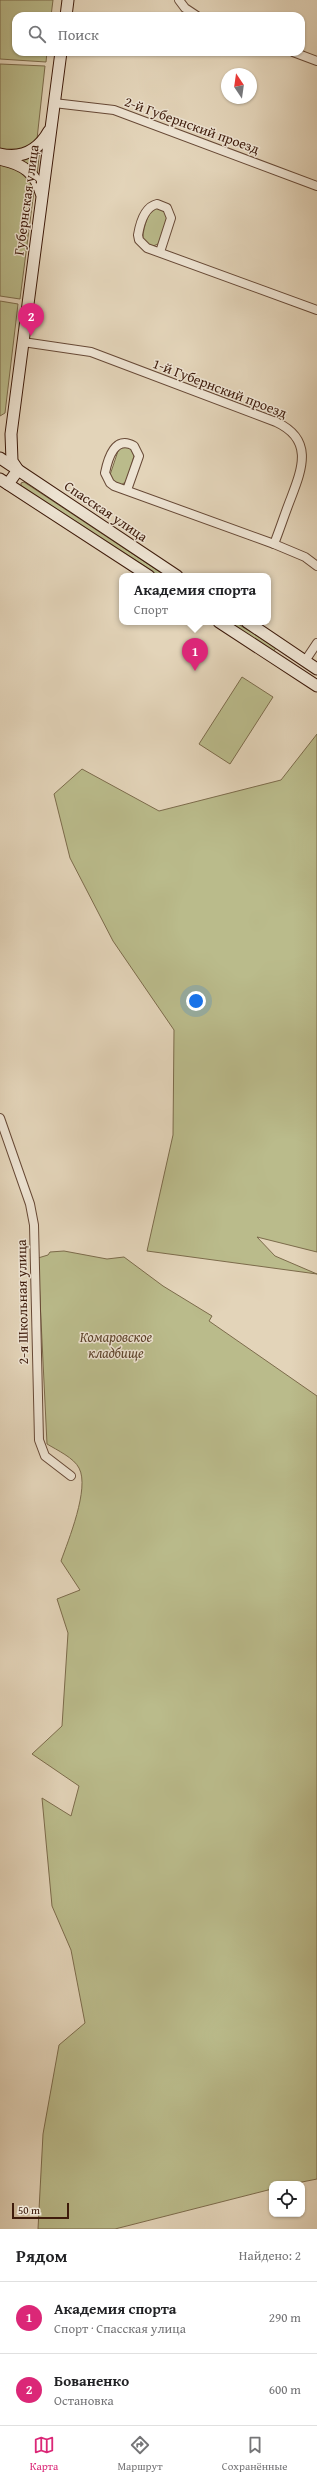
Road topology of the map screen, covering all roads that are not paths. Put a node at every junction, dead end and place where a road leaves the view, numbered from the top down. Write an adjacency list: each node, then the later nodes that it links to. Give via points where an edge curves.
1 (68, 0): 3 (street)
2 (179, 0): 4 (street)
3 (66, 12)
4 (191, 12)
5 (60, 56): 8 (street, Губернская улица)
6 (304, 56): 7 (street)
7 (317, 61)
8 (54, 103): 9 (street, Губернская улица); 12 (street, 2-й Губернский проезд, via 114,110)
9 (52, 125): 10 (street, via 44,140 24,155); 13 (street, Губернская улица)
10 (0, 154)
11 (0, 160): 13 (street, via 14,162 30,171 39,184)
12 (317, 186)
13 (42, 196): 16 (street, Губернская улица)
14 (160, 252): 14 (street, via 171,218 167,208 157,204 145,213 138,235 142,245); 15 (street)
15 (317, 310)
16 (22, 342): 18 (street, Губернская улица, via 11,434 12,461); 21 (street, 1-й Губернский проезд, via 91,352 276,422 290,430 302,451 302,467)
17 (0, 458): 18 (street, Спасская улица)
18 (18, 470): 19 (street); 24 (street, Спасская улица)
19 (4, 481): 23 (street)
20 (127, 490): 20 (street, via 139,456 134,446 124,442 112,451 105,473 110,483); 21 (street)
21 (274, 544): 22 (street)
22 (317, 566)
23 (144, 573)
24 (172, 573)
25 (224, 625): 30 (street)
26 (251, 625): 28 (street)
27 (317, 643): 28 (street)
28 (305, 661): 29 (street)
29 (317, 669)
30 (317, 686)
31 (0, 1118): 32 (street, 2-я Школьная улица, via 30,1204 34,1225 39,1440 45,1456)
32 (71, 1476)

